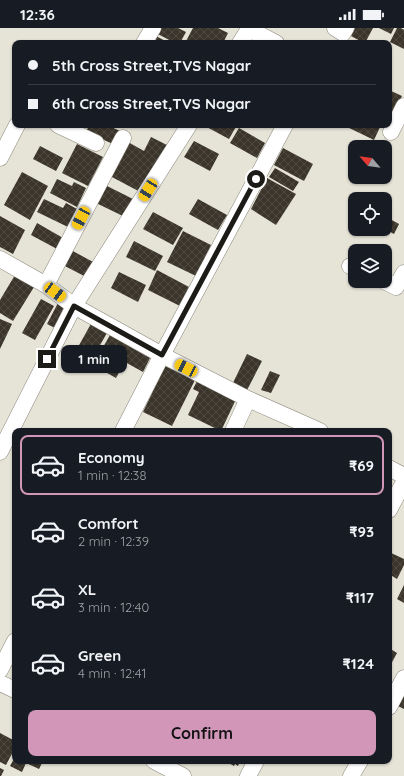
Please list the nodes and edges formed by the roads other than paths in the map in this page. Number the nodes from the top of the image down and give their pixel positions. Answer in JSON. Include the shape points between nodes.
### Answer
{"nodes":[{"id":1,"x":153,"y":28,"type":"edge"},
{"id":2,"x":335,"y":28,"type":"edge"},
{"id":3,"x":346,"y":28,"type":"edge"},
{"id":4,"x":146,"y":40,"type":"edge"},
{"id":5,"x":242,"y":40,"type":"edge"},
{"id":6,"x":270,"y":40,"type":"edge"},
{"id":7,"x":404,"y":106,"type":"edge"},
{"id":8,"x":15,"y":128,"type":"edge"},
{"id":9,"x":64,"y":128,"type":"edge"},
{"id":10,"x":186,"y":128,"type":"edge"},
{"id":11,"x":283,"y":128,"type":"edge"},
{"id":12,"x":391,"y":132,"type":"dead end"},
{"id":13,"x":123,"y":138,"type":"dead end"},
{"id":14,"x":96,"y":143,"type":"dead end"},
{"id":15,"x":0,"y":158,"type":"edge"},
{"id":16,"x":0,"y":259,"type":"edge"},
{"id":17,"x":404,"y":272,"type":"edge"},
{"id":18,"x":46,"y":285,"type":"junction"},
{"id":19,"x":392,"y":285,"type":"edge"},
{"id":20,"x":74,"y":306,"type":"junction"},
{"id":21,"x":162,"y":355,"type":"junction"},
{"id":22,"x":248,"y":399,"type":"junction"},
{"id":23,"x":12,"y":428,"type":"edge"},
{"id":24,"x":12,"y":428,"type":"edge"},
{"id":25,"x":125,"y":428,"type":"edge"},
{"id":26,"x":234,"y":428,"type":"edge"},
{"id":27,"x":313,"y":428,"type":"edge"},
{"id":28,"x":0,"y":452,"type":"edge"},
{"id":29,"x":392,"y":470,"type":"edge"},
{"id":30,"x":404,"y":476,"type":"edge"},
{"id":31,"x":404,"y":482,"type":"edge"},
{"id":32,"x":392,"y":504,"type":"edge"},
{"id":33,"x":12,"y":647,"type":"edge"},
{"id":34,"x":0,"y":670,"type":"edge"},
{"id":35,"x":404,"y":678,"type":"edge"},
{"id":36,"x":0,"y":683,"type":"edge"},
{"id":37,"x":12,"y":689,"type":"edge"},
{"id":38,"x":392,"y":701,"type":"edge"},
{"id":39,"x":161,"y":764,"type":"edge"},
{"id":40,"x":254,"y":764,"type":"edge"},
{"id":41,"x":358,"y":764,"type":"edge"},
{"id":42,"x":183,"y":776,"type":"edge"},
{"id":43,"x":248,"y":776,"type":"edge"},
{"id":44,"x":351,"y":776,"type":"edge"}],
"edges":[{"from":1,"to":4,"type":"street"},
{"from":2,"to":3,"type":"street","via":[[343,33]]},
{"from":5,"to":6,"type":"street","via":[[249,29]]},
{"from":7,"to":12,"type":"street"},
{"from":8,"to":15,"type":"street"},
{"from":9,"to":14,"type":"street"},
{"from":10,"to":20,"type":"street"},
{"from":11,"to":21,"type":"street"},
{"from":13,"to":18,"type":"street"},
{"from":16,"to":18,"type":"street"},
{"from":17,"to":19,"type":"street","via":[[396,287]]},
{"from":18,"to":20,"type":"street"},
{"from":20,"to":21,"type":"street"},
{"from":20,"to":24,"type":"street"},
{"from":21,"to":22,"type":"street"},
{"from":21,"to":25,"type":"street"},
{"from":22,"to":26,"type":"street"},
{"from":22,"to":27,"type":"street"},
{"from":23,"to":28,"type":"street"},
{"from":29,"to":30,"type":"street"},
{"from":31,"to":32,"type":"street"},
{"from":33,"to":34,"type":"street"},
{"from":35,"to":38,"type":"street"},
{"from":36,"to":37,"type":"street"},
{"from":39,"to":42,"type":"street"},
{"from":40,"to":43,"type":"street"},
{"from":41,"to":44,"type":"street"}]}
